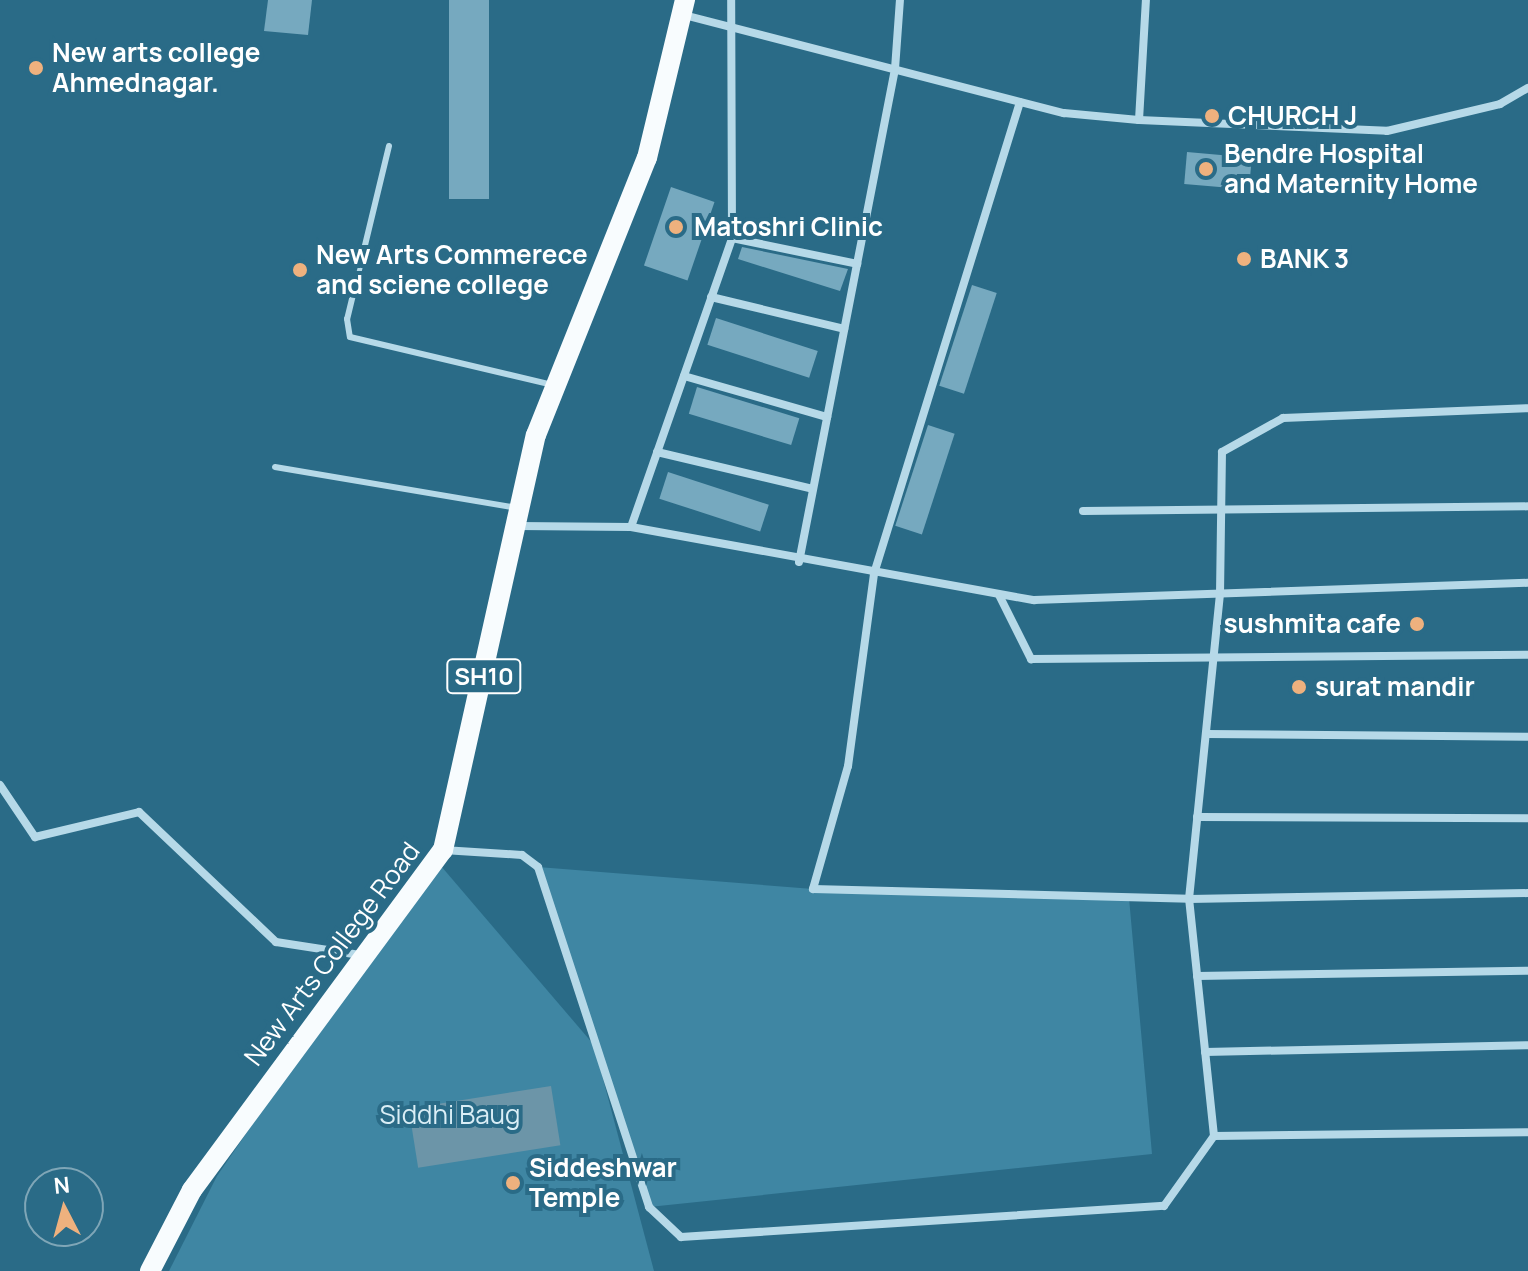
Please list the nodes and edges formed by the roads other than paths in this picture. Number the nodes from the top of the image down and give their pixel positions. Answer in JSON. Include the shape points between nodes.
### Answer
{"nodes":[{"id":1,"x":731,"y":0,"type":"edge"},
{"id":2,"x":900,"y":0,"type":"edge"},
{"id":3,"x":1146,"y":0,"type":"edge"},
{"id":4,"x":684,"y":7,"type":"edge"},
{"id":5,"x":730,"y":27,"type":"junction"},
{"id":6,"x":895,"y":69,"type":"junction"},
{"id":7,"x":1528,"y":88,"type":"edge"},
{"id":8,"x":1020,"y":102,"type":"junction"},
{"id":9,"x":1139,"y":120,"type":"junction"},
{"id":10,"x":389,"y":146,"type":"dead end"},
{"id":11,"x":732,"y":238,"type":"junction"},
{"id":12,"x":857,"y":264,"type":"junction"},
{"id":13,"x":711,"y":297,"type":"junction"},
{"id":14,"x":844,"y":329,"type":"junction"},
{"id":15,"x":684,"y":376,"type":"junction"},
{"id":16,"x":556,"y":386,"type":"junction"},
{"id":17,"x":1528,"y":408,"type":"edge"},
{"id":18,"x":827,"y":417,"type":"junction"},
{"id":19,"x":657,"y":452,"type":"junction"},
{"id":20,"x":275,"y":467,"type":"dead end"},
{"id":21,"x":813,"y":489,"type":"junction"},
{"id":22,"x":1528,"y":506,"type":"edge"},
{"id":23,"x":1083,"y":511,"type":"dead end"},
{"id":24,"x":1221,"y":513,"type":"junction"},
{"id":25,"x":518,"y":517,"type":"junction"},
{"id":26,"x":631,"y":527,"type":"junction"},
{"id":27,"x":799,"y":562,"type":"junction"},
{"id":28,"x":874,"y":574,"type":"junction"},
{"id":29,"x":1528,"y":583,"type":"edge"},
{"id":30,"x":1220,"y":594,"type":"junction"},
{"id":31,"x":999,"y":595,"type":"junction"},
{"id":32,"x":1528,"y":655,"type":"edge"},
{"id":33,"x":1213,"y":660,"type":"junction"},
{"id":34,"x":1206,"y":734,"type":"junction"},
{"id":35,"x":1528,"y":737,"type":"edge"},
{"id":36,"x":0,"y":785,"type":"edge"},
{"id":37,"x":1197,"y":817,"type":"junction"},
{"id":38,"x":1528,"y":818,"type":"edge"},
{"id":39,"x":443,"y":850,"type":"junction"},
{"id":40,"x":1528,"y":893,"type":"edge"},
{"id":41,"x":1189,"y":899,"type":"junction"},
{"id":42,"x":360,"y":955,"type":"junction"},
{"id":43,"x":1528,"y":971,"type":"edge"},
{"id":44,"x":1197,"y":976,"type":"junction"},
{"id":45,"x":1528,"y":1045,"type":"edge"},
{"id":46,"x":1205,"y":1052,"type":"junction"},
{"id":47,"x":1528,"y":1132,"type":"edge"},
{"id":48,"x":1214,"y":1136,"type":"junction"},
{"id":49,"x":150,"y":1271,"type":"edge"}],
"edges":[{"from":1,"to":5,"type":"street"},
{"from":2,"to":6,"type":"street"},
{"from":3,"to":9,"type":"street"},
{"from":4,"to":5,"type":"street"},
{"from":4,"to":16,"type":"main road","name":"New Arts College Road","number":"SH10","via":[[647,158]]},
{"from":5,"to":6,"type":"street"},
{"from":5,"to":11,"type":"street"},
{"from":6,"to":8,"type":"street"},
{"from":6,"to":12,"type":"street"},
{"from":7,"to":9,"type":"street","via":[[1500,104],[1387,131]]},
{"from":8,"to":9,"type":"street"},
{"from":8,"to":28,"type":"street"},
{"from":10,"to":16,"type":"lane","via":[[347,319],[350,337]]},
{"from":11,"to":12,"type":"street"},
{"from":11,"to":13,"type":"street"},
{"from":12,"to":14,"type":"street"},
{"from":13,"to":14,"type":"street"},
{"from":13,"to":15,"type":"street"},
{"from":14,"to":18,"type":"street"},
{"from":15,"to":18,"type":"street"},
{"from":15,"to":19,"type":"street"},
{"from":16,"to":25,"type":"main road","name":"New Arts College Road","number":"SH10"},
{"from":17,"to":24,"type":"street","via":[[1283,418],[1222,452]]},
{"from":18,"to":21,"type":"street"},
{"from":19,"to":21,"type":"street"},
{"from":19,"to":26,"type":"street"},
{"from":20,"to":25,"type":"lane"},
{"from":21,"to":27,"type":"street"},
{"from":22,"to":24,"type":"street"},
{"from":23,"to":24,"type":"street"},
{"from":24,"to":30,"type":"street"},
{"from":25,"to":26,"type":"street"},
{"from":25,"to":39,"type":"main road","name":"New Arts College Road","number":"SH10"},
{"from":26,"to":27,"type":"street"},
{"from":27,"to":28,"type":"street"},
{"from":28,"to":31,"type":"street"},
{"from":28,"to":41,"type":"street","via":[[848,766],[813,889]]},
{"from":29,"to":30,"type":"street"},
{"from":30,"to":31,"type":"street","via":[[1034,600]]},
{"from":30,"to":33,"type":"street"},
{"from":31,"to":33,"type":"street","via":[[1031,659]]},
{"from":32,"to":33,"type":"street"},
{"from":33,"to":34,"type":"street"},
{"from":34,"to":35,"type":"street"},
{"from":34,"to":37,"type":"street"},
{"from":36,"to":42,"type":"street","via":[[35,837],[139,812],[276,942]]},
{"from":37,"to":38,"type":"street"},
{"from":37,"to":41,"type":"street"},
{"from":39,"to":42,"type":"main road","name":"New Arts College Road","number":"SH10"},
{"from":39,"to":48,"type":"street","via":[[522,855],[538,867],[649,1207],[681,1237],[1164,1206]]},
{"from":40,"to":41,"type":"street"},
{"from":41,"to":44,"type":"street"},
{"from":42,"to":49,"type":"main road","name":"New Arts College Road","number":"SH10","via":[[192,1190]]},
{"from":43,"to":44,"type":"street"},
{"from":44,"to":46,"type":"street"},
{"from":45,"to":46,"type":"street"},
{"from":46,"to":48,"type":"street"},
{"from":47,"to":48,"type":"street"}]}
